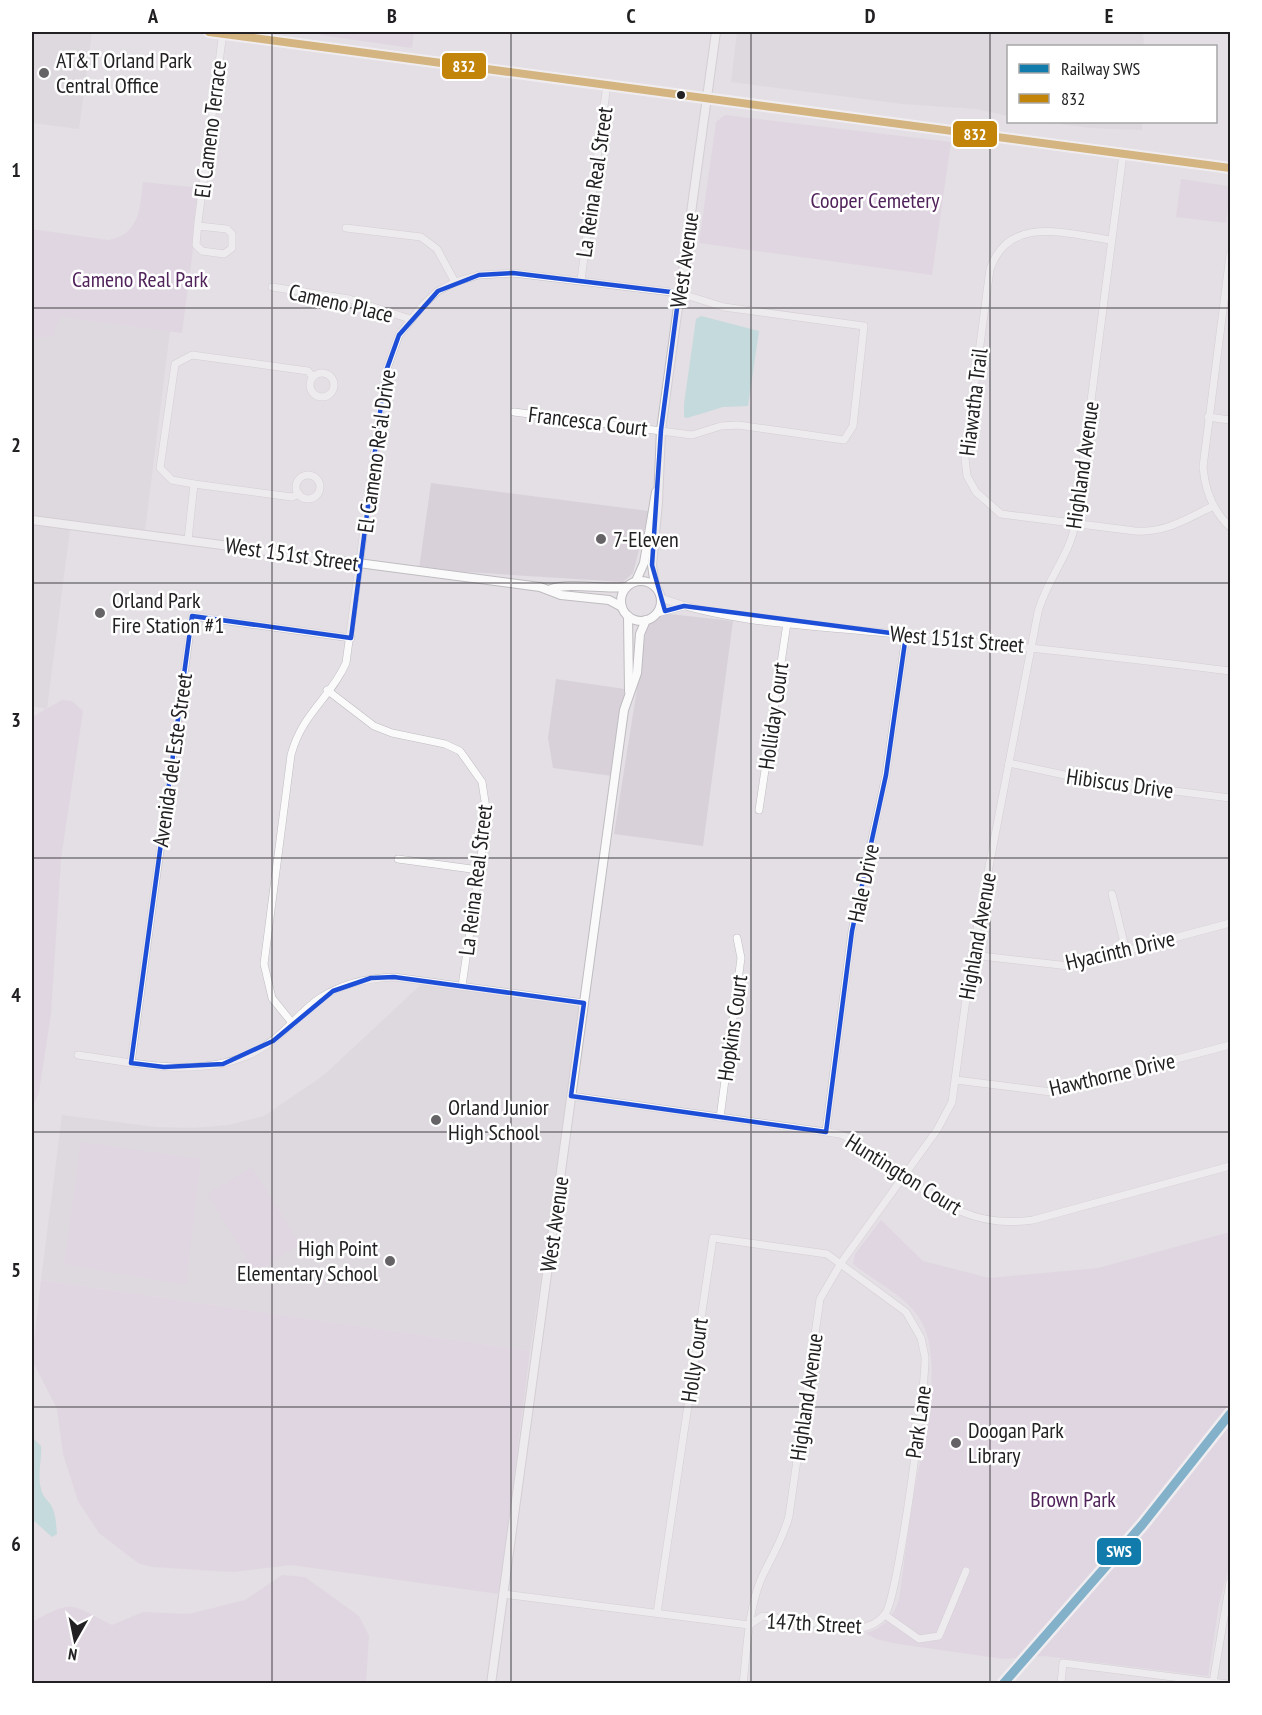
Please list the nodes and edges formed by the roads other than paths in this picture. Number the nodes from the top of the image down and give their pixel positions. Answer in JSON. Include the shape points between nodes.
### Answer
{"nodes":[{"id":1,"x":209,"y":32,"type":"edge"},
{"id":2,"x":223,"y":32,"type":"edge"},
{"id":3,"x":716,"y":32,"type":"edge"},
{"id":4,"x":607,"y":84,"type":"junction"},
{"id":5,"x":706,"y":98,"type":"junction"},
{"id":6,"x":1123,"y":154,"type":"junction"},
{"id":7,"x":1230,"y":168,"type":"edge"},
{"id":8,"x":198,"y":226,"type":"junction"},
{"id":9,"x":346,"y":228,"type":"dead end"},
{"id":10,"x":1111,"y":240,"type":"junction"},
{"id":11,"x":1230,"y":255,"type":"edge"},
{"id":12,"x":581,"y":280,"type":"junction"},
{"id":13,"x":455,"y":282,"type":"junction"},
{"id":14,"x":272,"y":287,"type":"dead end"},
{"id":15,"x":680,"y":293,"type":"junction"},
{"id":16,"x":410,"y":319,"type":"junction"},
{"id":17,"x":864,"y":326,"type":"joint"},
{"id":18,"x":313,"y":377,"type":"dead end"},
{"id":19,"x":514,"y":412,"type":"dead end"},
{"id":20,"x":1208,"y":417,"type":"junction"},
{"id":21,"x":1230,"y":420,"type":"edge"},
{"id":22,"x":662,"y":430,"type":"junction"},
{"id":23,"x":194,"y":484,"type":"junction"},
{"id":24,"x":657,"y":488,"type":"junction"},
{"id":25,"x":299,"y":494,"type":"dead end"},
{"id":26,"x":1213,"y":506,"type":"junction"},
{"id":27,"x":32,"y":520,"type":"edge"},
{"id":28,"x":1076,"y":524,"type":"junction"},
{"id":29,"x":1230,"y":527,"type":"edge"},
{"id":30,"x":188,"y":540,"type":"junction"},
{"id":31,"x":361,"y":564,"type":"junction"},
{"id":32,"x":636,"y":581,"type":"junction"},
{"id":33,"x":656,"y":586,"type":"junction"},
{"id":34,"x":626,"y":587,"type":"junction"},
{"id":35,"x":551,"y":589,"type":"junction"},
{"id":36,"x":661,"y":598,"type":"junction"},
{"id":37,"x":684,"y":606,"type":"junction"},
{"id":38,"x":622,"y":607,"type":"junction"},
{"id":39,"x":657,"y":613,"type":"junction"},
{"id":40,"x":628,"y":616,"type":"junction"},
{"id":41,"x":646,"y":620,"type":"junction"},
{"id":42,"x":787,"y":623,"type":"junction"},
{"id":43,"x":906,"y":635,"type":"junction"},
{"id":44,"x":351,"y":638,"type":"junction"},
{"id":45,"x":1033,"y":646,"type":"junction"},
{"id":46,"x":1230,"y":671,"type":"edge"},
{"id":47,"x":327,"y":690,"type":"junction"},
{"id":48,"x":629,"y":694,"type":"junction"},
{"id":49,"x":1009,"y":763,"type":"junction"},
{"id":50,"x":1230,"y":798,"type":"edge"},
{"id":51,"x":759,"y":810,"type":"dead end"},
{"id":52,"x":398,"y":859,"type":"dead end"},
{"id":53,"x":479,"y":870,"type":"junction"},
{"id":54,"x":1112,"y":894,"type":"dead end"},
{"id":55,"x":1230,"y":923,"type":"edge"},
{"id":56,"x":737,"y":938,"type":"dead end"},
{"id":57,"x":1126,"y":951,"type":"junction"},
{"id":58,"x":972,"y":955,"type":"junction"},
{"id":59,"x":462,"y":986,"type":"junction"},
{"id":60,"x":584,"y":1003,"type":"junction"},
{"id":61,"x":293,"y":1024,"type":"junction"},
{"id":62,"x":1230,"y":1045,"type":"edge"},
{"id":63,"x":78,"y":1055,"type":"dead end"},
{"id":64,"x":131,"y":1063,"type":"junction"},
{"id":65,"x":956,"y":1080,"type":"junction"},
{"id":66,"x":571,"y":1096,"type":"junction"},
{"id":67,"x":720,"y":1118,"type":"junction"},
{"id":68,"x":826,"y":1132,"type":"junction"},
{"id":69,"x":1230,"y":1166,"type":"edge"},
{"id":70,"x":905,"y":1175,"type":"junction"},
{"id":71,"x":841,"y":1263,"type":"junction"},
{"id":72,"x":966,"y":1571,"type":"dead end"},
{"id":73,"x":1230,"y":1582,"type":"edge"},
{"id":74,"x":503,"y":1594,"type":"junction"},
{"id":75,"x":657,"y":1613,"type":"junction"},
{"id":76,"x":885,"y":1615,"type":"junction"},
{"id":77,"x":749,"y":1625,"type":"junction"},
{"id":78,"x":1187,"y":1681,"type":"edge"},
{"id":79,"x":1213,"y":1682,"type":"junction"},
{"id":80,"x":491,"y":1683,"type":"edge"},
{"id":81,"x":743,"y":1683,"type":"edge"},
{"id":82,"x":1060,"y":1683,"type":"edge"},
{"id":83,"x":1228,"y":1683,"type":"edge"}],
"edges":[{"from":1,"to":2,"type":"street"},
{"from":2,"to":4,"type":"street"},
{"from":2,"to":8,"type":"street","name":"El Cameno Terrace"},
{"from":3,"to":5,"type":"street","name":"West Avenue"},
{"from":4,"to":5,"type":"street"},
{"from":4,"to":12,"type":"street","name":"La Reina Real Street"},
{"from":5,"to":6,"type":"street"},
{"from":5,"to":15,"type":"street","name":"West Avenue"},
{"from":6,"to":7,"type":"street"},
{"from":6,"to":10,"type":"street","name":"Highland Avenue"},
{"from":8,"to":8,"type":"street","name":"El Cameno Terrace","via":[[227,230],[232,234],[232,249],[224,254],[202,251],[196,245]]},
{"from":9,"to":13,"type":"street","via":[[421,237],[437,249]]},
{"from":10,"to":28,"type":"street","name":"Highland Avenue"},
{"from":10,"to":28,"type":"street","name":"Hiawatha Trail","via":[[1042,231],[1024,233],[1007,242],[994,257],[965,458],[967,476],[976,492],[1001,514]]},
{"from":11,"to":20,"type":"street"},
{"from":12,"to":13,"type":"street","name":"El Cameno Re'al Drive","via":[[495,273]]},
{"from":12,"to":15,"type":"street","name":"El Cameno Re'al Drive"},
{"from":13,"to":16,"type":"street","name":"El Cameno Re'al Drive","via":[[438,291]]},
{"from":14,"to":16,"type":"street","name":"Cameno Place","via":[[349,299]]},
{"from":15,"to":17,"type":"street","name":"El Cameno Re'al Drive","via":[[724,307]]},
{"from":15,"to":22,"type":"street","name":"West Avenue"},
{"from":16,"to":31,"type":"street","name":"El Cameno Re'al Drive","via":[[399,335],[385,374]]},
{"from":17,"to":22,"type":"street","name":"Francesca Court","via":[[853,426],[844,440],[738,424],[692,435]]},
{"from":18,"to":23,"type":"street","via":[[308,370],[192,355],[181,358],[171,373],[160,468],[172,480]]},
{"from":19,"to":22,"type":"street","name":"Francesca Court"},
{"from":20,"to":21,"type":"street"},
{"from":20,"to":26,"type":"street","via":[[1203,467],[1204,484]]},
{"from":22,"to":24,"type":"street","name":"West Avenue"},
{"from":23,"to":25,"type":"street","via":[[292,497]]},
{"from":23,"to":30,"type":"street"},
{"from":24,"to":32,"type":"street","name":"West Avenue","via":[[644,562]]},
{"from":24,"to":33,"type":"street","name":"West Avenue","via":[[652,565]]},
{"from":26,"to":28,"type":"street","name":"Hiawatha Trail","via":[[1168,528],[1150,532]]},
{"from":26,"to":29,"type":"street"},
{"from":27,"to":30,"type":"street","name":"West 151st Street"},
{"from":28,"to":45,"type":"street","name":"Highland Avenue","via":[[1070,547],[1044,591]]},
{"from":30,"to":31,"type":"street","name":"West 151st Street"},
{"from":31,"to":35,"type":"street","name":"West 151st Street"},
{"from":31,"to":44,"type":"street","name":"El Cameno Re'al Drive"},
{"from":32,"to":33,"type":"street"},
{"from":32,"to":34,"type":"street"},
{"from":33,"to":36,"type":"street"},
{"from":34,"to":35,"type":"street","name":"West 151st Street"},
{"from":34,"to":38,"type":"street"},
{"from":35,"to":38,"type":"street","name":"West 151st Street","via":[[561,595],[609,600]]},
{"from":36,"to":37,"type":"street","name":"West 151st Street"},
{"from":36,"to":39,"type":"street"},
{"from":37,"to":39,"type":"street","name":"West 151st Street"},
{"from":37,"to":42,"type":"street","name":"West 151st Street"},
{"from":38,"to":40,"type":"street"},
{"from":39,"to":41,"type":"street"},
{"from":40,"to":41,"type":"street"},
{"from":40,"to":48,"type":"street","name":"West Avenue"},
{"from":41,"to":48,"type":"street","name":"West Avenue","via":[[640,634],[637,673]]},
{"from":42,"to":43,"type":"street","name":"West 151st Street"},
{"from":42,"to":51,"type":"street","name":"Holliday Court"},
{"from":43,"to":45,"type":"street","name":"West 151st Street"},
{"from":43,"to":68,"type":"street","name":"Hale Drive","via":[[886,775],[852,931]]},
{"from":44,"to":47,"type":"street","name":"El Cameno Re'al Drive","via":[[346,663]]},
{"from":44,"to":64,"type":"street","name":"Avenida del Este Street","via":[[192,616]]},
{"from":45,"to":46,"type":"street","name":"West 151st Street"},
{"from":45,"to":49,"type":"street","name":"Highland Avenue"},
{"from":47,"to":53,"type":"street","name":"La Reina Real Street","via":[[374,726],[445,744],[460,752],[474,767],[486,796],[487,815]]},
{"from":47,"to":61,"type":"street","name":"El Cameno Re'al Drive","via":[[296,734],[291,755],[264,964],[272,998]]},
{"from":48,"to":60,"type":"street","name":"West Avenue"},
{"from":49,"to":50,"type":"street","name":"Hibiscus Drive","via":[[1087,780]]},
{"from":49,"to":58,"type":"street","name":"Highland Avenue"},
{"from":52,"to":53,"type":"street"},
{"from":53,"to":59,"type":"street","name":"La Reina Real Street"},
{"from":54,"to":57,"type":"street"},
{"from":55,"to":57,"type":"street","name":"Hyacinth Drive"},
{"from":56,"to":67,"type":"street","name":"Hopkins Court","via":[[741,958]]},
{"from":57,"to":58,"type":"street","name":"Hyacinth Drive","via":[[1068,966]]},
{"from":58,"to":65,"type":"street","name":"Highland Avenue"},
{"from":59,"to":60,"type":"street"},
{"from":59,"to":61,"type":"street","via":[[394,977],[371,978],[319,999]]},
{"from":60,"to":66,"type":"street","name":"West Avenue"},
{"from":61,"to":64,"type":"street","via":[[265,1046],[223,1064],[164,1067]]},
{"from":62,"to":65,"type":"street","name":"Hawthorne Drive","via":[[1051,1092]]},
{"from":63,"to":64,"type":"street"},
{"from":65,"to":70,"type":"street","name":"Highland Avenue","via":[[946,1116]]},
{"from":66,"to":67,"type":"street","name":"Huntington Court"},
{"from":66,"to":74,"type":"street","name":"West Avenue"},
{"from":67,"to":68,"type":"street","name":"Huntington Court"},
{"from":68,"to":70,"type":"street","name":"Huntington Court","via":[[849,1137]]},
{"from":69,"to":70,"type":"street","name":"Huntington Court","via":[[1014,1223],[954,1211]]},
{"from":70,"to":71,"type":"street","name":"Highland Avenue"},
{"from":71,"to":75,"type":"street","name":"Holly Court","via":[[827,1254],[712,1238]]},
{"from":71,"to":76,"type":"street","name":"Park Lane","via":[[906,1312],[921,1338],[925,1357],[901,1544],[891,1603]]},
{"from":71,"to":77,"type":"street","name":"Highland Avenue","via":[[820,1299],[784,1535],[762,1577]]},
{"from":72,"to":76,"type":"street","name":"147th Street","via":[[939,1636],[919,1639]]},
{"from":73,"to":79,"type":"street"},
{"from":74,"to":75,"type":"street","name":"147th Street"},
{"from":74,"to":80,"type":"street","name":"West Avenue"},
{"from":75,"to":77,"type":"street","name":"147th Street"},
{"from":76,"to":77,"type":"street","name":"147th Street","via":[[872,1626],[858,1629],[763,1616]]},
{"from":77,"to":81,"type":"street","name":"Highland Avenue"},
{"from":78,"to":79,"type":"street"},
{"from":78,"to":82,"type":"street","via":[[1063,1663]]},
{"from":79,"to":83,"type":"street"}]}
